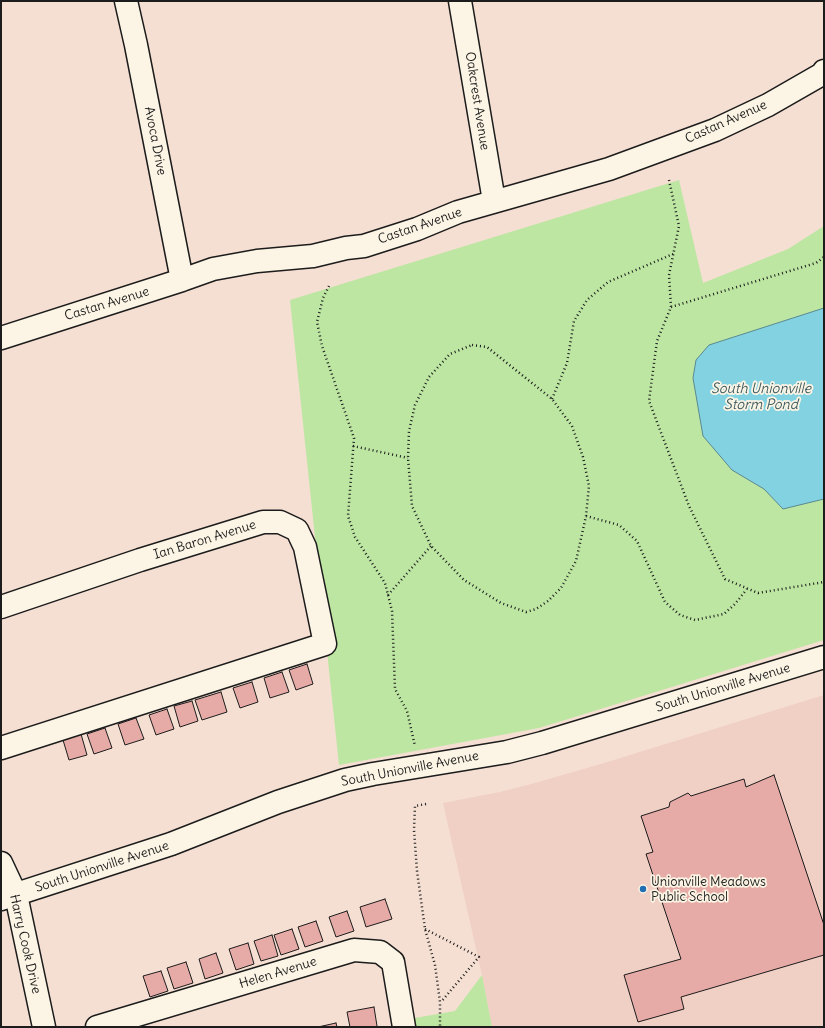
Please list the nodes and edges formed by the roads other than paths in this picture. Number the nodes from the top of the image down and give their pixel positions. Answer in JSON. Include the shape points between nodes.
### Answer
{"nodes":[{"id":1,"x":126,"y":1,"type":"edge"},
{"id":2,"x":460,"y":1,"type":"edge"},
{"id":3,"x":824,"y":71,"type":"edge"},
{"id":4,"x":494,"y":201,"type":"junction"},
{"id":5,"x":182,"y":280,"type":"junction"},
{"id":6,"x":1,"y":338,"type":"edge"},
{"id":7,"x":1,"y":607,"type":"edge"},
{"id":8,"x":824,"y":656,"type":"edge"},
{"id":9,"x":1,"y":748,"type":"edge"},
{"id":10,"x":1,"y":863,"type":"edge"},
{"id":11,"x":8,"y":897,"type":"edge"},
{"id":12,"x":44,"y":1027,"type":"edge"},
{"id":13,"x":97,"y":1027,"type":"edge"},
{"id":14,"x":404,"y":1027,"type":"edge"}],
"edges":[{"from":1,"to":5,"type":"street","name":"Avoca Drive"},
{"from":2,"to":4,"type":"street","name":"Oakcrest Avenue"},
{"from":3,"to":4,"type":"street","name":"Castan Avenue","via":[[768,105],[715,130],[609,169]]},
{"from":4,"to":5,"type":"street","name":"Castan Avenue","via":[[364,246],[314,256],[236,264]]},
{"from":5,"to":6,"type":"street","name":"Castan Avenue"},
{"from":7,"to":9,"type":"street","name":"Ian Baron Avenue","via":[[263,522],[280,522],[297,530],[306,547],[325,644]]},
{"from":8,"to":11,"type":"street","name":"South Unionville Avenue","via":[[542,743],[507,752],[345,780],[278,802],[171,844]]},
{"from":10,"to":11,"type":"street","name":"Harry Cook Drive"},
{"from":11,"to":12,"type":"street","name":"Harry Cook Drive"},
{"from":13,"to":14,"type":"street","name":"Helen Avenue","via":[[354,950],[380,952],[393,962]]}]}
